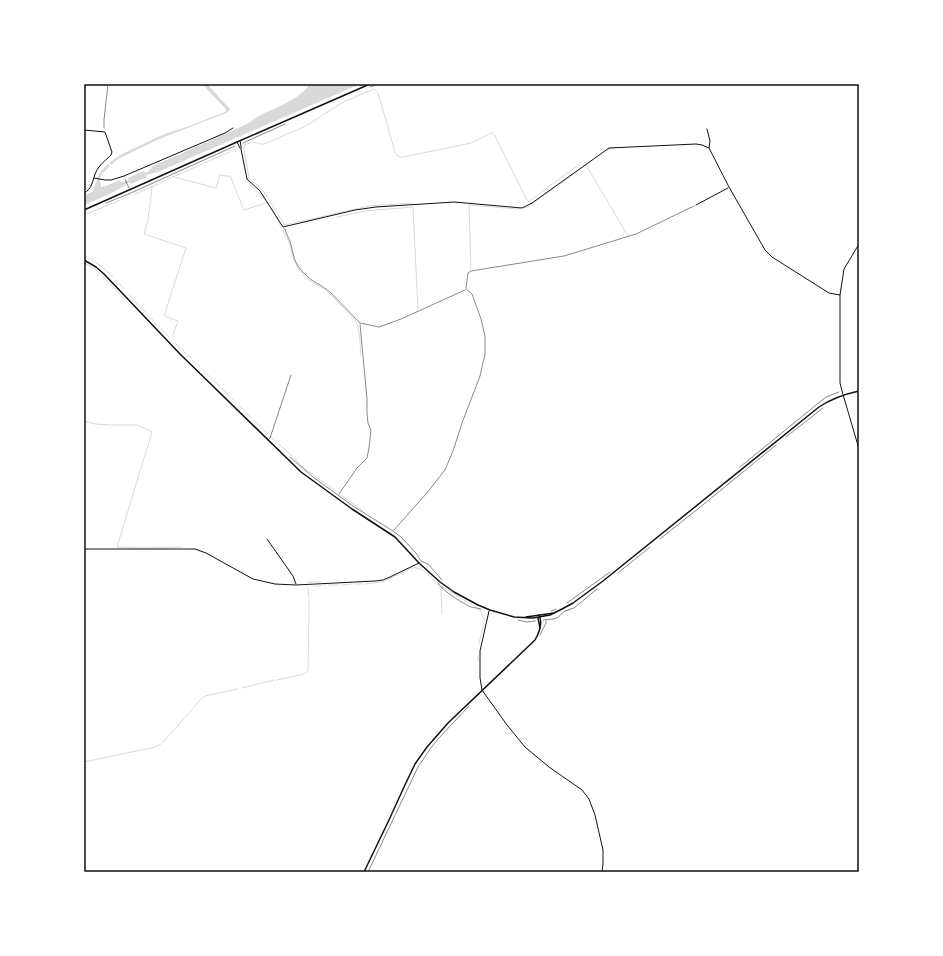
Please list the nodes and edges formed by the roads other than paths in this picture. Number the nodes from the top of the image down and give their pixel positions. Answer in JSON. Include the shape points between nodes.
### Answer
{"nodes":[{"id":1,"x":370,"y":84,"type":"edge"},
{"id":2,"x":233,"y":128,"type":"dead end"},
{"id":3,"x":707,"y":129,"type":"dead end"},
{"id":4,"x":84,"y":130,"type":"edge"},
{"id":5,"x":240,"y":140,"type":"junction"},
{"id":6,"x":237,"y":142,"type":"junction"},
{"id":7,"x":709,"y":148,"type":"junction"},
{"id":8,"x":241,"y":149,"type":"junction"},
{"id":9,"x":94,"y":178,"type":"junction"},
{"id":10,"x":729,"y":187,"type":"junction"},
{"id":11,"x":84,"y":193,"type":"edge"},
{"id":12,"x":696,"y":205,"type":"road end"},
{"id":13,"x":84,"y":210,"type":"edge"},
{"id":14,"x":859,"y":244,"type":"edge"},
{"id":15,"x":84,"y":260,"type":"edge"},
{"id":16,"x":840,"y":295,"type":"junction"},
{"id":17,"x":290,"y":375,"type":"dead end"},
{"id":18,"x":859,"y":391,"type":"edge"},
{"id":19,"x":843,"y":395,"type":"junction"},
{"id":20,"x":268,"y":440,"type":"junction"},
{"id":21,"x":859,"y":449,"type":"edge"},
{"id":22,"x":267,"y":539,"type":"dead end"},
{"id":23,"x":84,"y":549,"type":"edge"},
{"id":24,"x":419,"y":563,"type":"junction"},
{"id":25,"x":296,"y":585,"type":"junction"},
{"id":26,"x":490,"y":610,"type":"junction"},
{"id":27,"x":539,"y":617,"type":"junction"},
{"id":28,"x":482,"y":690,"type":"junction"},
{"id":29,"x":364,"y":872,"type":"edge"},
{"id":30,"x":602,"y":872,"type":"edge"}],
"edges":[{"from":1,"to":5,"type":"street"},
{"from":2,"to":9,"type":"street","via":[[124,176],[111,180]]},
{"from":3,"to":7,"type":"street"},
{"from":4,"to":9,"type":"street","via":[[104,132],[112,152],[97,169]]},
{"from":5,"to":6,"type":"street"},
{"from":5,"to":8,"type":"street"},
{"from":6,"to":8,"type":"street"},
{"from":6,"to":13,"type":"street"},
{"from":7,"to":8,"type":"street","via":[[696,144],[609,148],[522,208],[454,202],[376,207],[284,227],[260,191],[248,179]]},
{"from":7,"to":10,"type":"street"},
{"from":9,"to":11,"type":"street","via":[[90,188]]},
{"from":10,"to":12,"type":"street"},
{"from":10,"to":16,"type":"street","via":[[768,254],[829,292]]},
{"from":14,"to":16,"type":"street","via":[[844,269]]},
{"from":15,"to":20,"type":"street","via":[[104,274],[180,354]]},
{"from":16,"to":19,"type":"street","via":[[840,383]]},
{"from":17,"to":20,"type":"lane"},
{"from":18,"to":19,"type":"street"},
{"from":19,"to":21,"type":"street"},
{"from":19,"to":27,"type":"street","via":[[816,409],[573,603],[550,615]]},
{"from":20,"to":24,"type":"street","via":[[307,476],[395,537]]},
{"from":22,"to":25,"type":"street","via":[[293,576]]},
{"from":23,"to":25,"type":"street","via":[[195,549],[254,579]]},
{"from":24,"to":25,"type":"street","via":[[383,580]]},
{"from":24,"to":26,"type":"street","via":[[454,592]]},
{"from":26,"to":27,"type":"street","via":[[506,615]]},
{"from":26,"to":28,"type":"street","via":[[480,651]]},
{"from":27,"to":28,"type":"street","via":[[541,624],[538,635]]},
{"from":28,"to":29,"type":"street","via":[[436,736],[415,764]]},
{"from":28,"to":30,"type":"street","via":[[526,747],[582,790],[589,799],[603,850]]}]}
